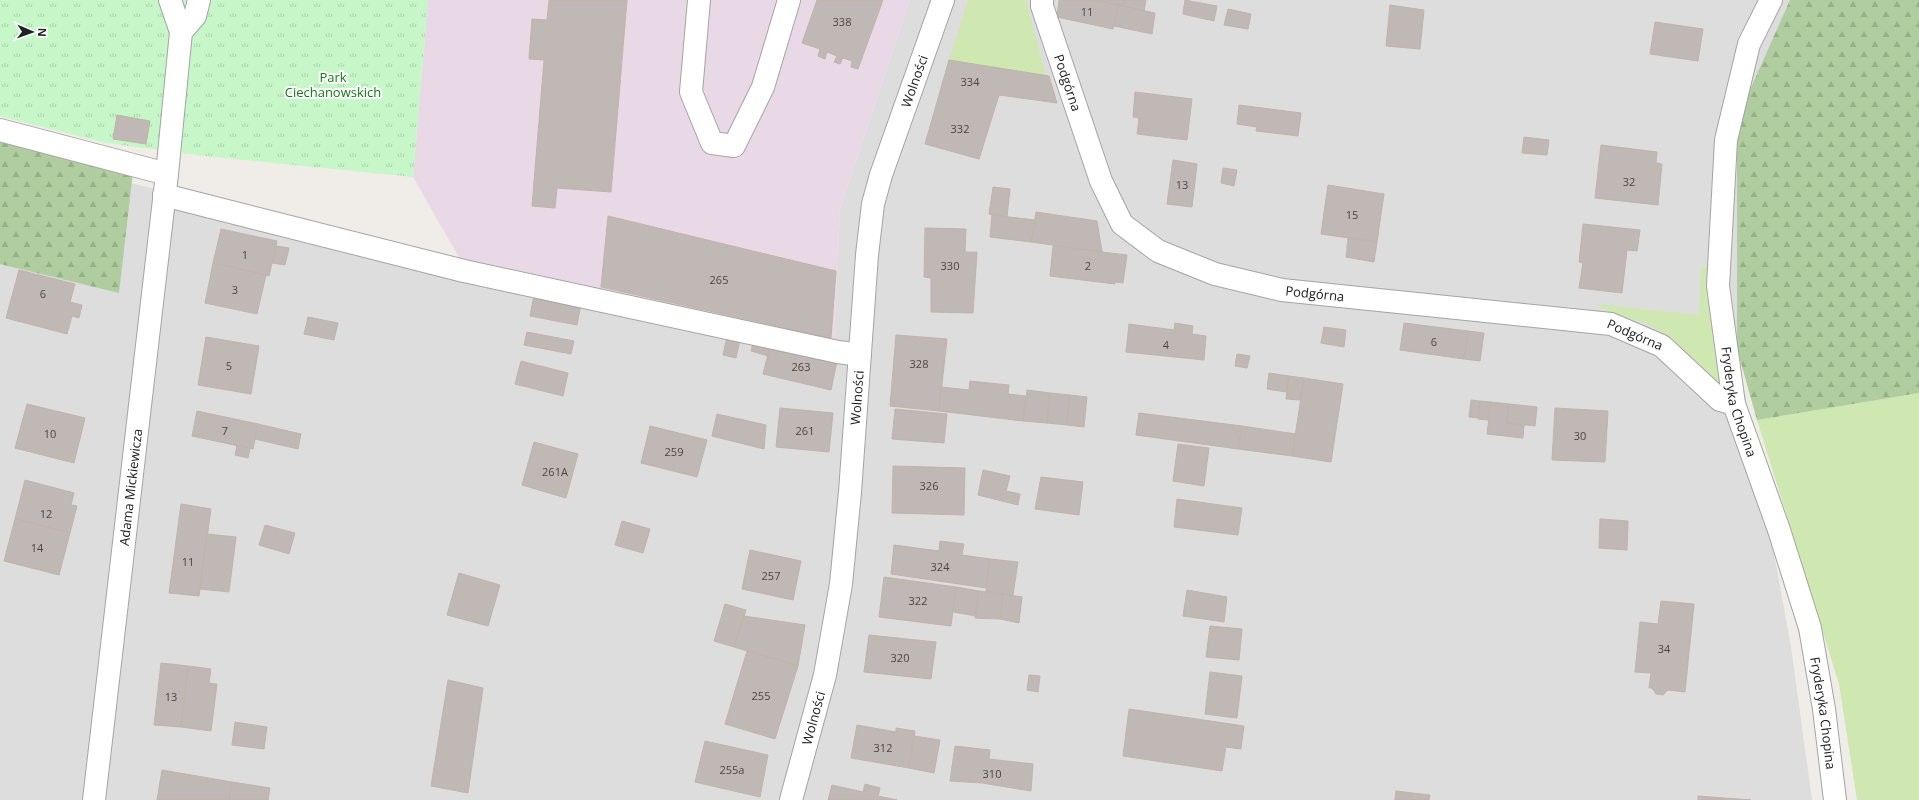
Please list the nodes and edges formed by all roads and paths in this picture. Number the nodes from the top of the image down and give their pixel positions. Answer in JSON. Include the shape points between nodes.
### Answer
{"nodes":[{"id":1,"x":170,"y":0,"type":"edge"},
{"id":2,"x":199,"y":0,"type":"edge"},
{"id":3,"x":699,"y":0,"type":"edge"},
{"id":4,"x":789,"y":0,"type":"edge"},
{"id":5,"x":942,"y":0,"type":"edge"},
{"id":6,"x":1042,"y":0,"type":"edge"},
{"id":7,"x":1771,"y":0,"type":"edge"},
{"id":8,"x":181,"y":32,"type":"junction"},
{"id":9,"x":0,"y":130,"type":"edge"},
{"id":10,"x":166,"y":185,"type":"junction"},
{"id":11,"x":860,"y":355,"type":"junction"},
{"id":12,"x":1734,"y":404,"type":"junction"},
{"id":13,"x":94,"y":800,"type":"edge"},
{"id":14,"x":791,"y":800,"type":"edge"},
{"id":15,"x":1835,"y":800,"type":"edge"}],
"edges":[{"from":1,"to":8,"type":"street"},
{"from":2,"to":8,"type":"street","via":[[195,16]]},
{"from":3,"to":4,"type":"street","via":[[691,92],[712,143],[734,146],[763,87]]},
{"from":5,"to":11,"type":"street","name":"Wolności","via":[[873,204]]},
{"from":6,"to":12,"type":"street","name":"Podgórna","via":[[1101,181],[1122,224],[1158,251],[1215,274],[1282,290],[1611,324],[1662,346],[1720,400]]},
{"from":7,"to":12,"type":"street","name":"Fryderyka Chopina","via":[[1749,44],[1726,140],[1718,286]]},
{"from":8,"to":10,"type":"street","name":"Adama Mickiewicza"},
{"from":9,"to":10,"type":"street"},
{"from":10,"to":11,"type":"street","via":[[464,271]]},
{"from":10,"to":13,"type":"street","name":"Adama Mickiewicza"},
{"from":11,"to":14,"type":"street","name":"Wolności","via":[[841,584],[825,675]]},
{"from":12,"to":15,"type":"street","name":"Fryderyka Chopina","via":[[1779,530],[1810,628],[1824,709]]}]}
